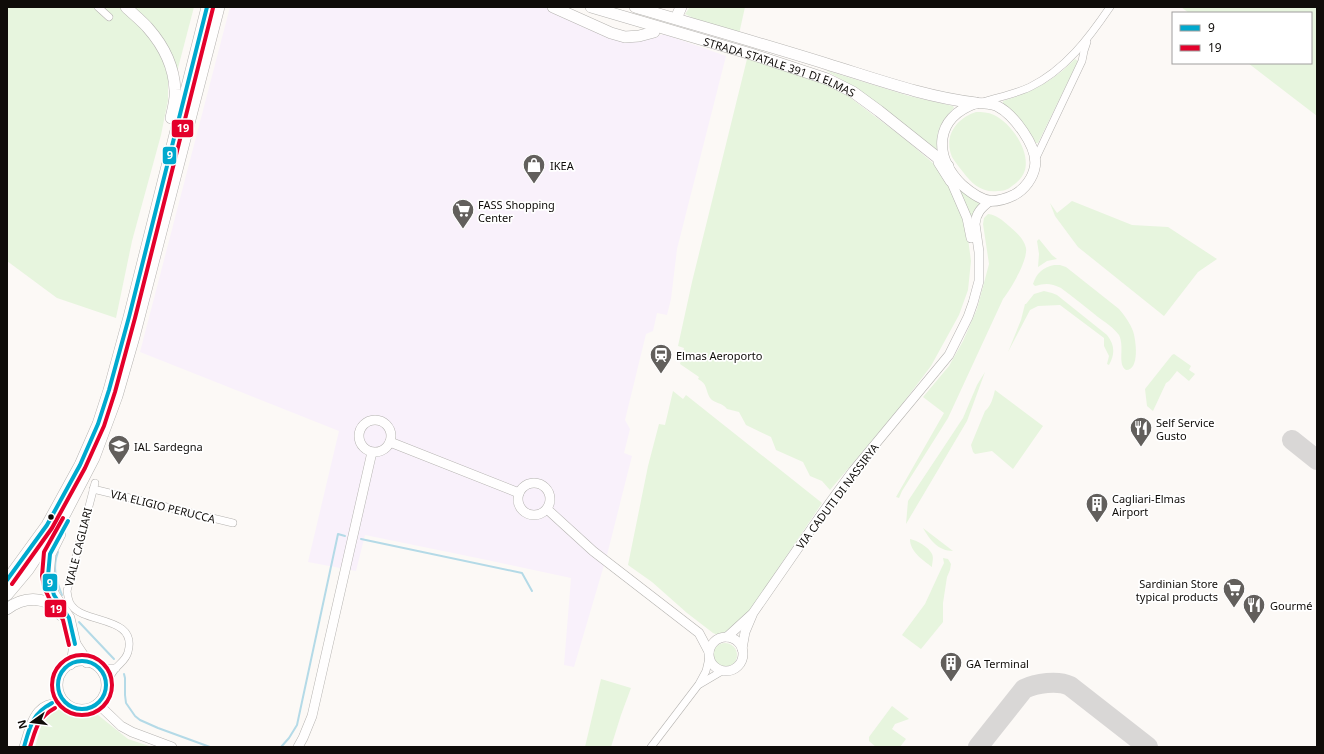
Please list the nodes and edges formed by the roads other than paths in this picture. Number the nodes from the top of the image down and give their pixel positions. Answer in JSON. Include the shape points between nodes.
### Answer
{"nodes":[{"id":1,"x":98,"y":7,"type":"edge"},
{"id":2,"x":126,"y":7,"type":"edge"},
{"id":3,"x":206,"y":7,"type":"edge"},
{"id":4,"x":219,"y":7,"type":"edge"},
{"id":5,"x":553,"y":7,"type":"edge"},
{"id":6,"x":591,"y":7,"type":"edge"},
{"id":7,"x":635,"y":7,"type":"edge"},
{"id":8,"x":1110,"y":7,"type":"edge"},
{"id":9,"x":109,"y":17,"type":"dead end"},
{"id":10,"x":654,"y":32,"type":"dead end"},
{"id":11,"x":1090,"y":37,"type":"junction"},
{"id":12,"x":979,"y":103,"type":"junction"},
{"id":13,"x":936,"y":156,"type":"junction"},
{"id":14,"x":1035,"y":160,"type":"junction"},
{"id":15,"x":165,"y":170,"type":"junction"},
{"id":16,"x":949,"y":173,"type":"junction"},
{"id":17,"x":990,"y":201,"type":"junction"},
{"id":18,"x":926,"y":384,"type":"junction"},
{"id":19,"x":390,"y":442,"type":"junction"},
{"id":20,"x":372,"y":452,"type":"junction"},
{"id":21,"x":94,"y":486,"type":"joint"},
{"id":22,"x":519,"y":493,"type":"junction"},
{"id":23,"x":74,"y":497,"type":"junction"},
{"id":24,"x":546,"y":509,"type":"junction"},
{"id":25,"x":233,"y":523,"type":"dead end"},
{"id":26,"x":7,"y":580,"type":"edge"},
{"id":27,"x":7,"y":595,"type":"edge"},
{"id":28,"x":7,"y":609,"type":"edge"},
{"id":29,"x":753,"y":613,"type":"junction"},
{"id":30,"x":70,"y":627,"type":"junction"},
{"id":31,"x":699,"y":633,"type":"junction"},
{"id":32,"x":723,"y":638,"type":"junction"},
{"id":33,"x":75,"y":644,"type":"junction"},
{"id":34,"x":742,"y":649,"type":"junction"},
{"id":35,"x":709,"y":655,"type":"junction"},
{"id":36,"x":87,"y":662,"type":"junction"},
{"id":37,"x":70,"y":664,"type":"junction"},
{"id":38,"x":99,"y":668,"type":"junction"},
{"id":39,"x":116,"y":668,"type":"junction"},
{"id":40,"x":722,"y":671,"type":"junction"},
{"id":41,"x":106,"y":682,"type":"junction"},
{"id":42,"x":700,"y":684,"type":"junction"},
{"id":43,"x":59,"y":691,"type":"junction"},
{"id":44,"x":52,"y":704,"type":"junction"},
{"id":45,"x":67,"y":704,"type":"junction"},
{"id":46,"x":98,"y":704,"type":"junction"},
{"id":47,"x":658,"y":739,"type":"junction"},
{"id":48,"x":24,"y":747,"type":"edge"},
{"id":49,"x":172,"y":747,"type":"edge"},
{"id":50,"x":298,"y":747,"type":"edge"},
{"id":51,"x":651,"y":747,"type":"edge"},
{"id":52,"x":657,"y":747,"type":"edge"}],
"edges":[{"from":1,"to":9,"type":"street"},
{"from":2,"to":15,"type":"highway","via":[[161,45],[173,74],[174,106],[163,156]]},
{"from":3,"to":15,"type":"highway"},
{"from":4,"to":23,"type":"highway","via":[[119,389],[94,458]]},
{"from":5,"to":10,"type":"highway","via":[[624,37]]},
{"from":6,"to":13,"type":"highway","name":"STRADA STATALE 391 DI ELMAS","via":[[827,79],[853,92]]},
{"from":7,"to":12,"type":"highway","name":"STRADA STATALE 391 DI ELMAS","via":[[908,89]]},
{"from":8,"to":11,"type":"street"},
{"from":11,"to":12,"type":"street","via":[[1072,57],[1040,82]]},
{"from":11,"to":14,"type":"street","via":[[1082,62]]},
{"from":12,"to":14,"type":"main road","via":[[997,106],[1014,120],[1025,135]]},
{"from":12,"to":16,"type":"main road","via":[[961,110],[948,122],[944,132],[943,151]]},
{"from":13,"to":16,"type":"highway","name":"STRADA STATALE 391 DI ELMAS"},
{"from":13,"to":16,"type":"highway"},
{"from":14,"to":17,"type":"main road","via":[[1029,182],[1023,188],[1011,196]]},
{"from":15,"to":26,"type":"highway","via":[[123,339],[98,424],[80,465],[47,525]]},
{"from":16,"to":17,"type":"main road","via":[[982,199]]},
{"from":16,"to":18,"type":"main road","name":"VIA CADUTI DI NASSIRYA","via":[[969,228],[974,256],[974,278],[964,313]]},
{"from":17,"to":18,"type":"main road","name":"VIA CADUTI DI NASSIRYA","via":[[979,210],[975,219],[980,264],[979,281],[973,303],[949,355]]},
{"from":18,"to":29,"type":"main road","name":"VIA CADUTI DI NASSIRYA","via":[[820,515]]},
{"from":19,"to":20,"type":"main road","via":[[385,449]]},
{"from":19,"to":20,"type":"main road","via":[[392,436],[388,425],[378,420],[367,422],[359,436],[362,446]]},
{"from":19,"to":22,"type":"main road"},
{"from":20,"to":50,"type":"main road","via":[[312,716]]},
{"from":21,"to":25,"type":"street","name":"VIA ELIGIO PERUCCA"},
{"from":21,"to":39,"type":"street","name":"VIALE CAGLIARI","via":[[68,584],[68,598],[71,606],[77,611],[115,624],[126,633],[128,653]]},
{"from":22,"to":24,"type":"main road","via":[[518,504],[525,513],[535,516]]},
{"from":22,"to":24,"type":"main road","via":[[531,483],[541,485],[549,494]]},
{"from":23,"to":27,"type":"highway","via":[[51,537]]},
{"from":23,"to":30,"type":"highway","via":[[77,505],[50,554],[48,576],[54,595],[69,618]]},
{"from":24,"to":31,"type":"main road","via":[[593,551]]},
{"from":28,"to":30,"type":"highway","via":[[17,602],[37,599],[55,608]]},
{"from":29,"to":32,"type":"main road"},
{"from":29,"to":34,"type":"main road","via":[[745,632]]},
{"from":30,"to":33,"type":"highway"},
{"from":31,"to":32,"type":"main road"},
{"from":31,"to":35,"type":"main road"},
{"from":32,"to":34,"type":"main road","via":[[737,641]]},
{"from":32,"to":35,"type":"main road","via":[[714,641]]},
{"from":33,"to":36,"type":"highway"},
{"from":33,"to":37,"type":"highway"},
{"from":34,"to":40,"type":"main road","via":[[743,658],[738,667]]},
{"from":35,"to":40,"type":"main road","via":[[714,666]]},
{"from":35,"to":42,"type":"street"},
{"from":36,"to":37,"type":"main road","via":[[77,661]]},
{"from":36,"to":38,"type":"main road"},
{"from":37,"to":43,"type":"main road","via":[[60,676]]},
{"from":38,"to":39,"type":"street"},
{"from":38,"to":41,"type":"main road"},
{"from":39,"to":41,"type":"street","name":"VIALE CAGLIARI"},
{"from":40,"to":42,"type":"street"},
{"from":41,"to":46,"type":"main road","via":[[106,692]]},
{"from":42,"to":47,"type":"street"},
{"from":43,"to":44,"type":"main road"},
{"from":43,"to":45,"type":"main road"},
{"from":44,"to":45,"type":"main road"},
{"from":44,"to":48,"type":"main road","via":[[40,710],[32,720]]},
{"from":45,"to":46,"type":"main road","via":[[83,710]]},
{"from":46,"to":49,"type":"main road","via":[[121,726]]},
{"from":47,"to":51,"type":"street"},
{"from":47,"to":52,"type":"street"}]}
